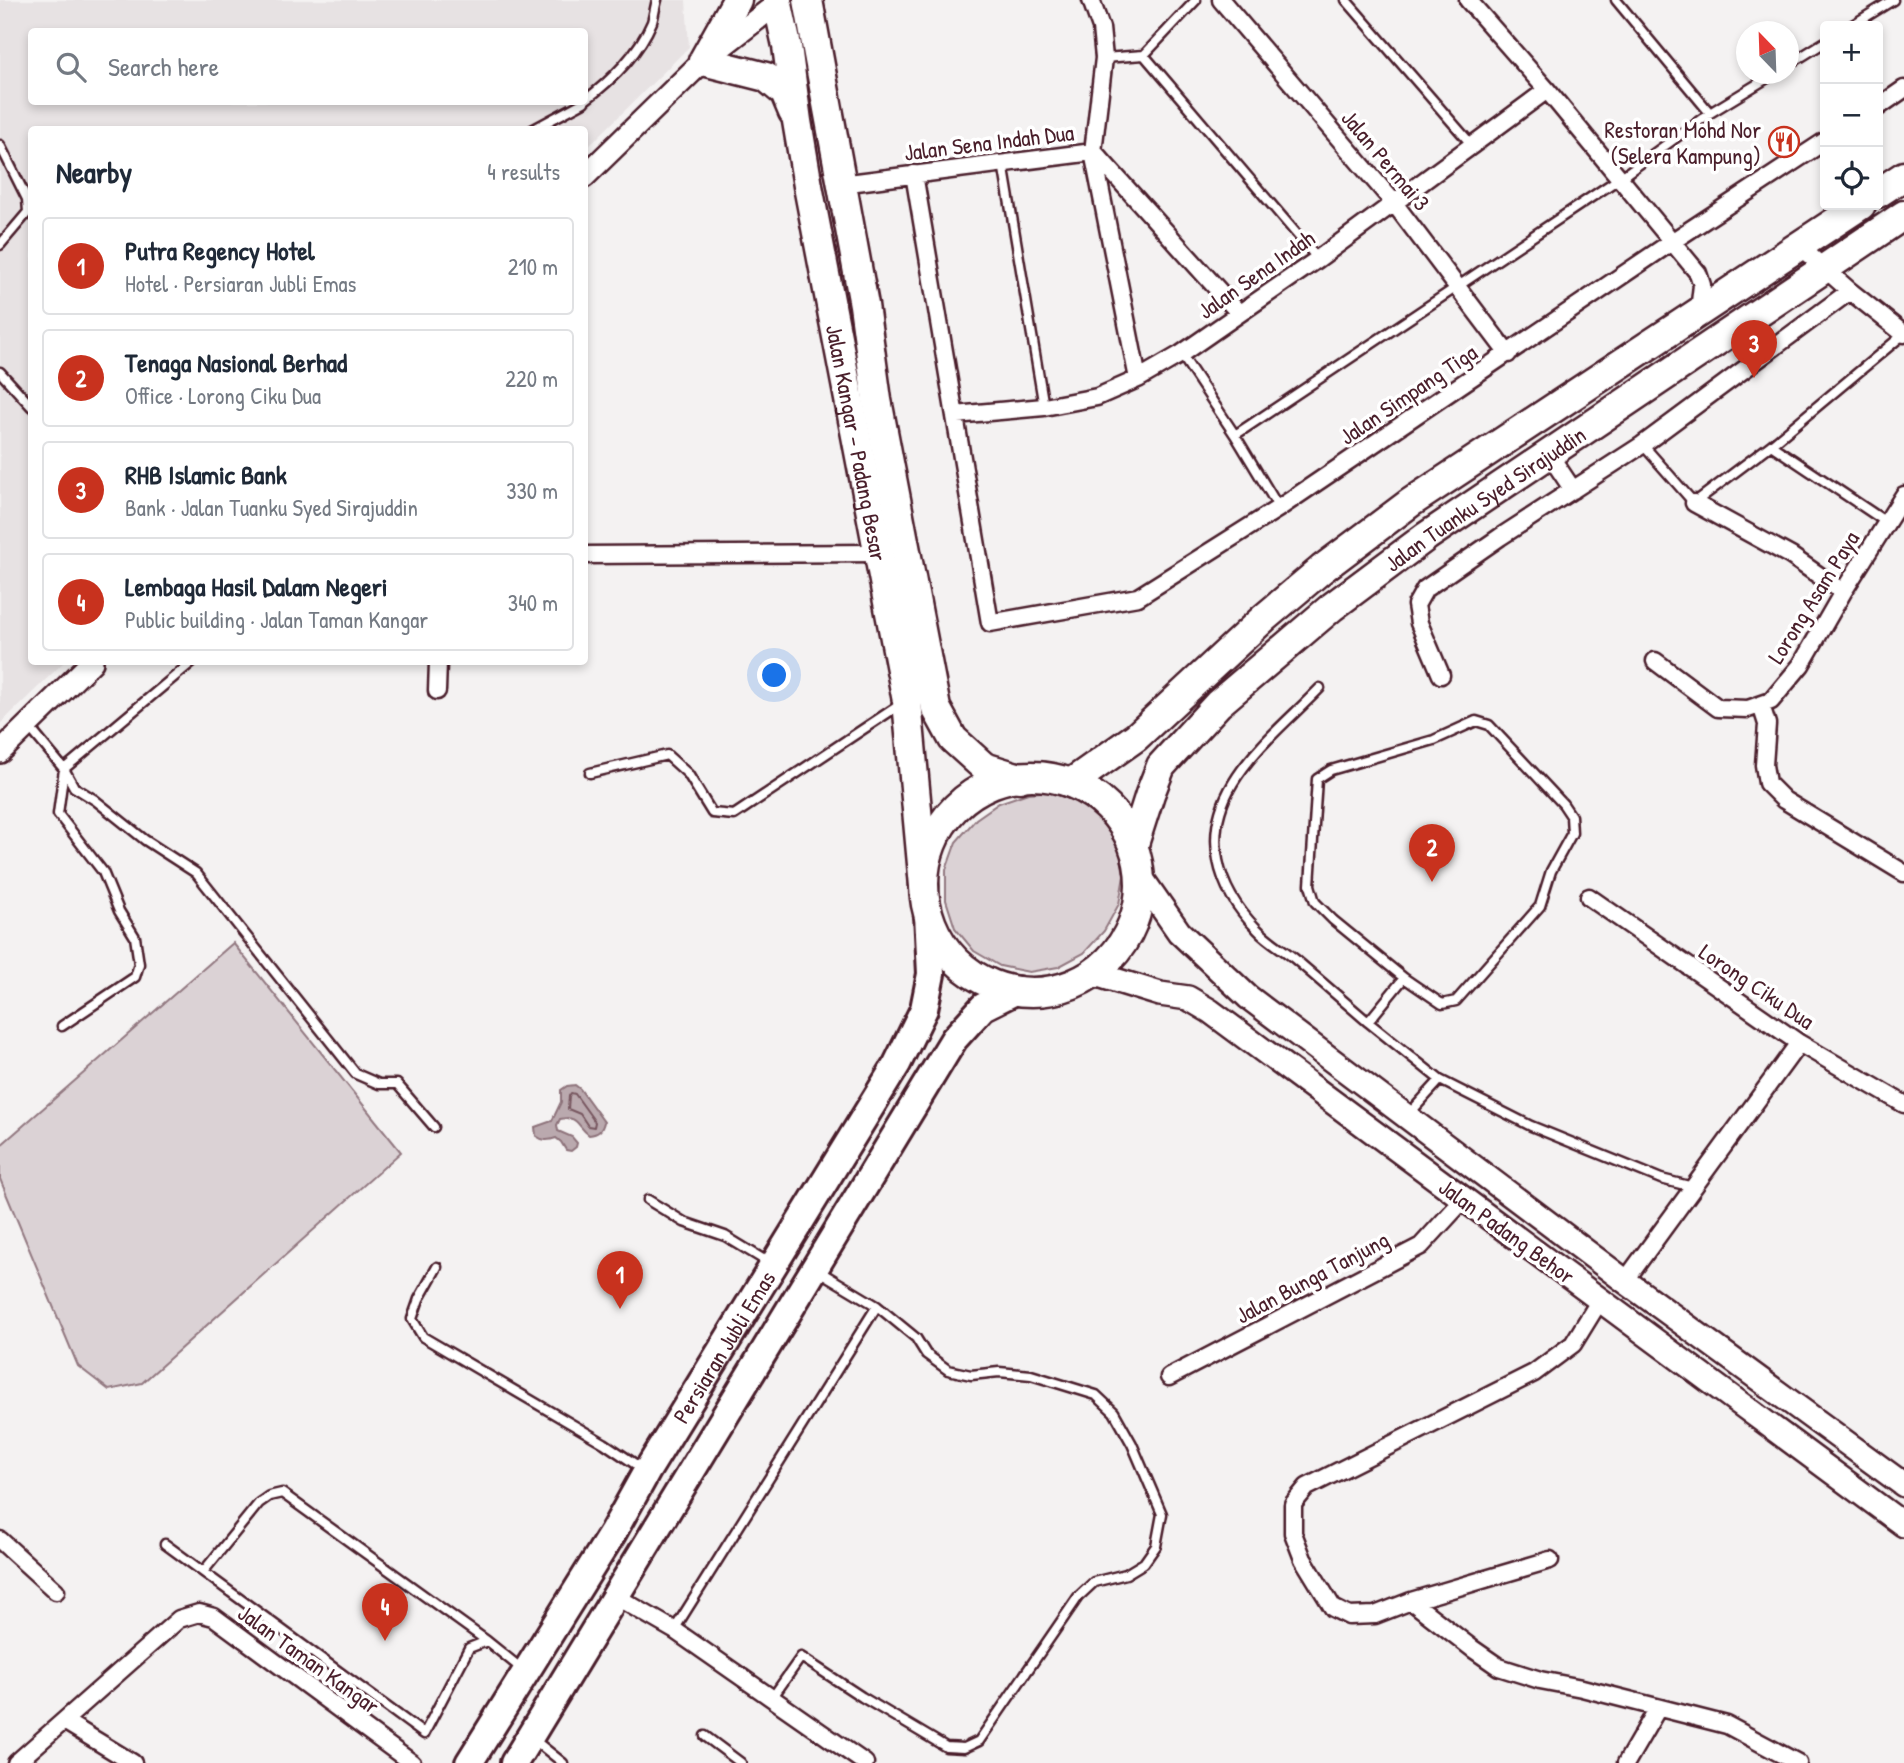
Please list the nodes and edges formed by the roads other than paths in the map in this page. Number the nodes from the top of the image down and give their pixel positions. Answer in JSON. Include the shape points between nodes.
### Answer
{"nodes":[{"id":1,"x":657,"y":0,"type":"edge"},
{"id":2,"x":737,"y":0,"type":"edge"},
{"id":3,"x":808,"y":0,"type":"edge"},
{"id":4,"x":1091,"y":0,"type":"edge"},
{"id":5,"x":1196,"y":0,"type":"edge"},
{"id":6,"x":1221,"y":0,"type":"edge"},
{"id":7,"x":1346,"y":0,"type":"edge"},
{"id":8,"x":1468,"y":0,"type":"edge"},
{"id":9,"x":1616,"y":0,"type":"edge"},
{"id":10,"x":1894,"y":0,"type":"edge"},
{"id":11,"x":778,"y":1,"type":"edge"},
{"id":12,"x":1859,"y":21,"type":"edge"},
{"id":13,"x":1820,"y":45,"type":"edge"},
{"id":14,"x":817,"y":48,"type":"junction"},
{"id":15,"x":1144,"y":55,"type":"junction"},
{"id":16,"x":1104,"y":58,"type":"junction"},
{"id":17,"x":1799,"y":58,"type":"edge"},
{"id":18,"x":703,"y":61,"type":"junction"},
{"id":19,"x":1758,"y":84,"type":"edge"},
{"id":20,"x":1904,"y":89,"type":"edge"},
{"id":21,"x":1547,"y":90,"type":"junction"},
{"id":22,"x":588,"y":98,"type":"edge"},
{"id":23,"x":1883,"y":104,"type":"edge"},
{"id":24,"x":577,"y":105,"type":"edge"},
{"id":25,"x":1710,"y":113,"type":"junction"},
{"id":26,"x":797,"y":121,"type":"junction"},
{"id":27,"x":539,"y":126,"type":"edge"},
{"id":28,"x":1471,"y":144,"type":"junction"},
{"id":29,"x":1820,"y":144,"type":"edge"},
{"id":30,"x":0,"y":145,"type":"edge"},
{"id":31,"x":1093,"y":152,"type":"junction"},
{"id":32,"x":1003,"y":163,"type":"junction"},
{"id":33,"x":588,"y":173,"type":"edge"},
{"id":34,"x":914,"y":174,"type":"junction"},
{"id":35,"x":1904,"y":176,"type":"edge"},
{"id":36,"x":1620,"y":178,"type":"junction"},
{"id":37,"x":841,"y":184,"type":"junction"},
{"id":38,"x":1883,"y":190,"type":"edge"},
{"id":39,"x":1394,"y":203,"type":"junction"},
{"id":40,"x":1853,"y":210,"type":"edge"},
{"id":41,"x":1904,"y":215,"type":"edge"},
{"id":42,"x":1672,"y":241,"type":"junction"},
{"id":43,"x":0,"y":245,"type":"edge"},
{"id":44,"x":1799,"y":246,"type":"junction"},
{"id":45,"x":1318,"y":259,"type":"junction"},
{"id":46,"x":1824,"y":268,"type":"junction"},
{"id":47,"x":1457,"y":286,"type":"junction"},
{"id":48,"x":1850,"y":291,"type":"junction"},
{"id":49,"x":1699,"y":311,"type":"junction"},
{"id":50,"x":1240,"y":313,"type":"junction"},
{"id":51,"x":1904,"y":334,"type":"edge"},
{"id":52,"x":1181,"y":354,"type":"junction"},
{"id":53,"x":1508,"y":354,"type":"junction"},
{"id":54,"x":0,"y":372,"type":"edge"},
{"id":55,"x":1138,"y":379,"type":"junction"},
{"id":56,"x":28,"y":403,"type":"edge"},
{"id":57,"x":1044,"y":407,"type":"junction"},
{"id":58,"x":955,"y":415,"type":"junction"},
{"id":59,"x":1235,"y":435,"type":"junction"},
{"id":60,"x":1642,"y":444,"type":"junction"},
{"id":61,"x":1771,"y":445,"type":"junction"},
{"id":62,"x":1549,"y":454,"type":"junction"},
{"id":63,"x":1573,"y":490,"type":"junction"},
{"id":64,"x":1904,"y":495,"type":"edge"},
{"id":65,"x":1694,"y":503,"type":"junction"},
{"id":66,"x":1279,"y":508,"type":"junction"},
{"id":67,"x":1886,"y":522,"type":"junction"},
{"id":68,"x":879,"y":553,"type":"junction"},
{"id":69,"x":588,"y":555,"type":"edge"},
{"id":70,"x":1843,"y":592,"type":"junction"},
{"id":71,"x":1656,"y":661,"type":"dead end"},
{"id":72,"x":89,"y":665,"type":"edge"},
{"id":73,"x":188,"y":665,"type":"edge"},
{"id":74,"x":438,"y":665,"type":"edge"},
{"id":75,"x":1441,"y":675,"type":"dead end"},
{"id":76,"x":1320,"y":688,"type":"dead end"},
{"id":77,"x":437,"y":691,"type":"dead end"},
{"id":78,"x":907,"y":701,"type":"junction"},
{"id":79,"x":1754,"y":707,"type":"junction"},
{"id":80,"x":28,"y":725,"type":"junction"},
{"id":81,"x":0,"y":752,"type":"edge"},
{"id":82,"x":64,"y":769,"type":"junction"},
{"id":83,"x":590,"y":774,"type":"dead end"},
{"id":84,"x":1020,"y":778,"type":"junction"},
{"id":85,"x":1071,"y":783,"type":"junction"},
{"id":86,"x":1134,"y":845,"type":"junction"},
{"id":87,"x":1904,"y":873,"type":"edge"},
{"id":88,"x":1140,"y":876,"type":"junction"},
{"id":89,"x":924,"y":886,"type":"junction"},
{"id":90,"x":1589,"y":897,"type":"dead end"},
{"id":91,"x":928,"y":914,"type":"junction"},
{"id":92,"x":1092,"y":973,"type":"junction"},
{"id":93,"x":1404,"y":978,"type":"junction"},
{"id":94,"x":1017,"y":990,"type":"junction"},
{"id":95,"x":1368,"y":1022,"type":"junction"},
{"id":96,"x":62,"y":1026,"type":"dead end"},
{"id":97,"x":1799,"y":1043,"type":"junction"},
{"id":98,"x":1440,"y":1080,"type":"junction"},
{"id":99,"x":1904,"y":1104,"type":"edge"},
{"id":100,"x":1406,"y":1118,"type":"junction"},
{"id":101,"x":434,"y":1127,"type":"dead end"},
{"id":102,"x":1693,"y":1187,"type":"junction"},
{"id":103,"x":1464,"y":1199,"type":"junction"},
{"id":104,"x":648,"y":1200,"type":"dead end"},
{"id":105,"x":774,"y":1266,"type":"junction"},
{"id":106,"x":437,"y":1267,"type":"dead end"},
{"id":107,"x":814,"y":1268,"type":"junction"},
{"id":108,"x":1625,"y":1280,"type":"junction"},
{"id":109,"x":1600,"y":1300,"type":"junction"},
{"id":110,"x":877,"y":1306,"type":"junction"},
{"id":111,"x":1169,"y":1377,"type":"dead end"},
{"id":112,"x":647,"y":1471,"type":"junction"},
{"id":113,"x":1904,"y":1485,"type":"edge"},
{"id":114,"x":680,"y":1490,"type":"junction"},
{"id":115,"x":1904,"y":1525,"type":"edge"},
{"id":116,"x":0,"y":1540,"type":"edge"},
{"id":117,"x":164,"y":1544,"type":"dead end"},
{"id":118,"x":1550,"y":1560,"type":"dead end"},
{"id":119,"x":203,"y":1572,"type":"junction"},
{"id":120,"x":56,"y":1591,"type":"dead end"},
{"id":121,"x":615,"y":1596,"type":"junction"},
{"id":122,"x":1411,"y":1601,"type":"junction"},
{"id":123,"x":674,"y":1630,"type":"junction"},
{"id":124,"x":487,"y":1641,"type":"junction"},
{"id":125,"x":525,"y":1672,"type":"junction"},
{"id":126,"x":772,"y":1698,"type":"junction"},
{"id":127,"x":1658,"y":1708,"type":"junction"},
{"id":128,"x":64,"y":1721,"type":"junction"},
{"id":129,"x":705,"y":1736,"type":"dead end"},
{"id":130,"x":531,"y":1737,"type":"junction"},
{"id":131,"x":16,"y":1763,"type":"edge"},
{"id":132,"x":133,"y":1763,"type":"edge"},
{"id":133,"x":412,"y":1763,"type":"edge"},
{"id":134,"x":469,"y":1763,"type":"edge"},
{"id":135,"x":514,"y":1763,"type":"edge"},
{"id":136,"x":563,"y":1763,"type":"edge"},
{"id":137,"x":741,"y":1763,"type":"edge"},
{"id":138,"x":865,"y":1763,"type":"edge"},
{"id":139,"x":1626,"y":1763,"type":"edge"},
{"id":140,"x":1798,"y":1763,"type":"edge"}],
"edges":[{"from":1,"to":22,"type":"lane","via":[[637,48]]},
{"from":2,"to":18,"type":"highway"},
{"from":3,"to":14,"type":"highway","name":"Jalan Kangar – Padang Besar"},
{"from":4,"to":16,"type":"street","via":[[1101,28]]},
{"from":5,"to":15,"type":"lane"},
{"from":6,"to":39,"type":"street","name":"Jalan Permai 3"},
{"from":7,"to":28,"type":"lane"},
{"from":8,"to":21,"type":"street"},
{"from":9,"to":25,"type":"lane"},
{"from":10,"to":12,"type":"lane"},
{"from":11,"to":14,"type":"highway","via":[[790,8]]},
{"from":11,"to":18,"type":"street"},
{"from":11,"to":26,"type":"highway","name":"Jalan Kangar – Padang Besar"},
{"from":13,"to":17,"type":"lane"},
{"from":14,"to":37,"type":"highway","name":"Jalan Kangar – Padang Besar"},
{"from":15,"to":16,"type":"lane"},
{"from":15,"to":45,"type":"lane"},
{"from":16,"to":31,"type":"street"},
{"from":18,"to":26,"type":"highway","via":[[766,77],[785,93]]},
{"from":18,"to":33,"type":"street"},
{"from":19,"to":25,"type":"lane"},
{"from":20,"to":23,"type":"street"},
{"from":21,"to":28,"type":"street","name":"Jalan Sena Indah"},
{"from":21,"to":36,"type":"street"},
{"from":24,"to":27,"type":"lane"},
{"from":25,"to":36,"type":"lane"},
{"from":26,"to":68,"type":"highway","name":"Jalan Kangar – Padang Besar"},
{"from":28,"to":39,"type":"street","name":"Jalan Sena Indah"},
{"from":29,"to":42,"type":"street","name":"Jalan Simpang Tiga"},
{"from":30,"to":43,"type":"lane","via":[[27,199],[28,212]]},
{"from":31,"to":32,"type":"street","name":"Jalan Sena Indah Dua"},
{"from":31,"to":50,"type":"street","name":"Jalan Sena Indah Dua"},
{"from":31,"to":55,"type":"street"},
{"from":32,"to":34,"type":"street","name":"Jalan Sena Indah Dua"},
{"from":32,"to":57,"type":"lane"},
{"from":34,"to":37,"type":"street","name":"Jalan Sena Indah Dua"},
{"from":34,"to":58,"type":"street"},
{"from":35,"to":38,"type":"highway"},
{"from":36,"to":42,"type":"street"},
{"from":36,"to":47,"type":"lane"},
{"from":37,"to":84,"type":"highway","name":"Jalan Kangar – Padang Besar","via":[[936,708],[953,739],[984,767]]},
{"from":39,"to":45,"type":"street","name":"Jalan Sena Indah"},
{"from":39,"to":47,"type":"street","name":"Jalan Permai 3"},
{"from":40,"to":44,"type":"highway","name":"Jalan Tuanku Syed Sirajuddin"},
{"from":41,"to":46,"type":"highway","name":"Jalan Tuanku Syed Sirajuddin"},
{"from":42,"to":49,"type":"street","via":[[1698,273],[1702,285]]},
{"from":42,"to":53,"type":"street","name":"Jalan Simpang Tiga"},
{"from":44,"to":46,"type":"street"},
{"from":44,"to":49,"type":"highway","name":"Jalan Tuanku Syed Sirajuddin"},
{"from":45,"to":50,"type":"street","name":"Jalan Sena Indah"},
{"from":46,"to":48,"type":"street"},
{"from":46,"to":62,"type":"highway","name":"Jalan Tuanku Syed Sirajuddin"},
{"from":47,"to":53,"type":"street","name":"Jalan Permai 3"},
{"from":47,"to":59,"type":"lane"},
{"from":48,"to":51,"type":"street"},
{"from":48,"to":60,"type":"street"},
{"from":49,"to":85,"type":"highway","name":"Jalan Tuanku Syed Sirajuddin","via":[[1399,511],[1264,618],[1136,737]]},
{"from":50,"to":52,"type":"street","name":"Jalan Sena Indah"},
{"from":51,"to":61,"type":"lane"},
{"from":52,"to":55,"type":"street","name":"Jalan Sena Indah"},
{"from":52,"to":59,"type":"lane"},
{"from":53,"to":66,"type":"street","name":"Jalan Simpang Tiga"},
{"from":54,"to":56,"type":"lane"},
{"from":55,"to":57,"type":"street","name":"Jalan Sena Indah","via":[[1097,397]]},
{"from":57,"to":58,"type":"street","name":"Jalan Sena Indah"},
{"from":58,"to":66,"type":"street","name":"Jalan Simpang Tiga","via":[[990,623],[1138,597]]},
{"from":59,"to":66,"type":"lane"},
{"from":60,"to":63,"type":"street"},
{"from":60,"to":65,"type":"lane"},
{"from":61,"to":65,"type":"lane"},
{"from":61,"to":67,"type":"lane"},
{"from":62,"to":63,"type":"street"},
{"from":62,"to":86,"type":"highway","name":"Jalan Tuanku Syed Sirajuddin","via":[[1332,607],[1218,704],[1161,766]]},
{"from":63,"to":75,"type":"street","via":[[1425,589],[1416,605],[1419,623]]},
{"from":64,"to":67,"type":"street","name":"Lorong Asam Paya"},
{"from":65,"to":70,"type":"street","via":[[1791,556]]},
{"from":67,"to":70,"type":"street","name":"Lorong Asam Paya"},
{"from":68,"to":69,"type":"street"},
{"from":68,"to":78,"type":"highway","name":"Jalan Kangar – Padang Besar"},
{"from":70,"to":79,"type":"street","name":"Lorong Asam Paya","via":[[1801,664],[1771,701]]},
{"from":71,"to":79,"type":"street","via":[[1718,708]]},
{"from":72,"to":80,"type":"street"},
{"from":73,"to":82,"type":"lane"},
{"from":74,"to":77,"type":"street"},
{"from":76,"to":95,"type":"lane","via":[[1251,758],[1233,784],[1215,838],[1217,858],[1225,885],[1258,931]]},
{"from":78,"to":83,"type":"lane","via":[[734,814],[712,813],[688,774],[667,755]]},
{"from":78,"to":89,"type":"highway","name":"Jalan Kangar – Padang Besar"},
{"from":79,"to":87,"type":"street","via":[[1767,724],[1766,783],[1784,800]]},
{"from":80,"to":81,"type":"street"},
{"from":80,"to":82,"type":"lane"},
{"from":82,"to":96,"type":"lane","via":[[58,814],[103,872],[135,937],[139,964],[135,977]]},
{"from":82,"to":101,"type":"lane","via":[[74,787],[196,873],[356,1074],[379,1084],[397,1084]]},
{"from":84,"to":85,"type":"highway","via":[[1037,776]]},
{"from":84,"to":89,"type":"highway","via":[[977,791],[955,809],[934,840]]},
{"from":85,"to":86,"type":"highway","via":[[1109,807]]},
{"from":86,"to":88,"type":"highway"},
{"from":88,"to":92,"type":"highway","via":[[1140,895],[1129,931]]},
{"from":88,"to":100,"type":"main road","name":"Jalan Padang Behor","via":[[1179,932],[1248,997]]},
{"from":89,"to":91,"type":"highway"},
{"from":90,"to":97,"type":"street","name":"Lorong Ciku Dua"},
{"from":91,"to":94,"type":"highway","via":[[941,942],[961,965],[987,981]]},
{"from":91,"to":105,"type":"main road","name":"Persiaran Jubli Emas","via":[[931,974],[924,1009],[897,1064]]},
{"from":92,"to":94,"type":"highway","via":[[1064,987]]},
{"from":92,"to":103,"type":"main road","name":"Jalan Padang Behor","via":[[1188,998],[1210,1011]]},
{"from":93,"to":93,"type":"lane","via":[[1315,902],[1310,885],[1317,779],[1331,770],[1434,740],[1476,722],[1489,725],[1563,804],[1571,816],[1572,832],[1551,871],[1540,906],[1456,1001],[1443,1004]]},
{"from":93,"to":95,"type":"lane"},
{"from":94,"to":107,"type":"main road","name":"Persiaran Jubli Emas","via":[[983,1007],[954,1039]]},
{"from":95,"to":98,"type":"lane"},
{"from":97,"to":99,"type":"street","name":"Lorong Ciku Dua"},
{"from":97,"to":102,"type":"street"},
{"from":98,"to":100,"type":"lane"},
{"from":98,"to":102,"type":"lane","via":[[1531,1126],[1661,1179]]},
{"from":100,"to":108,"type":"main road","name":"Jalan Padang Behor"},
{"from":102,"to":108,"type":"street"},
{"from":103,"to":109,"type":"main road","name":"Jalan Padang Behor"},
{"from":103,"to":111,"type":"street","name":"Jalan Bunga Tanjung","via":[[1421,1246]]},
{"from":104,"to":105,"type":"lane","via":[[684,1222],[725,1236]]},
{"from":105,"to":112,"type":"main road","name":"Persiaran Jubli Emas"},
{"from":106,"to":112,"type":"lane","via":[[412,1319],[423,1337]]},
{"from":107,"to":110,"type":"lane"},
{"from":107,"to":114,"type":"main road","name":"Persiaran Jubli Emas"},
{"from":108,"to":113,"type":"main road","name":"Jalan Padang Behor"},
{"from":109,"to":115,"type":"main road","name":"Jalan Padang Behor"},
{"from":109,"to":122,"type":"street","via":[[1573,1344],[1534,1373],[1307,1487],[1293,1504],[1296,1542],[1333,1608],[1349,1616],[1375,1615]]},
{"from":110,"to":123,"type":"lane"},
{"from":110,"to":126,"type":"lane","via":[[948,1370],[971,1375],[1031,1375],[1096,1395],[1114,1412],[1132,1444],[1162,1514],[1156,1546],[1144,1563],[1126,1574],[1094,1582],[1078,1597],[979,1741],[964,1748],[946,1746],[801,1657]]},
{"from":112,"to":114,"type":"main road"},
{"from":112,"to":125,"type":"main road","name":"Persiaran Jubli Emas"},
{"from":114,"to":121,"type":"main road","name":"Persiaran Jubli Emas"},
{"from":116,"to":120,"type":"street"},
{"from":117,"to":119,"type":"lane"},
{"from":118,"to":122,"type":"street"},
{"from":119,"to":124,"type":"lane","via":[[259,1503],[282,1493]]},
{"from":119,"to":124,"type":"lane","via":[[424,1734],[469,1648]]},
{"from":121,"to":123,"type":"street"},
{"from":121,"to":130,"type":"main road","name":"Persiaran Jubli Emas"},
{"from":122,"to":127,"type":"street","via":[[1499,1667]]},
{"from":123,"to":126,"type":"street"},
{"from":124,"to":125,"type":"lane"},
{"from":125,"to":134,"type":"main road","name":"Persiaran Jubli Emas"},
{"from":126,"to":138,"type":"street"},
{"from":127,"to":139,"type":"street"},
{"from":127,"to":140,"type":"street","via":[[1727,1725]]},
{"from":128,"to":131,"type":"street","name":"Jalan Taman Kangar"},
{"from":128,"to":132,"type":"street"},
{"from":128,"to":133,"type":"street","name":"Jalan Taman Kangar","via":[[180,1619],[199,1613],[214,1617]]},
{"from":129,"to":137,"type":"lane"},
{"from":130,"to":135,"type":"main road","name":"Persiaran Jubli Emas"},
{"from":130,"to":136,"type":"lane"}]}
